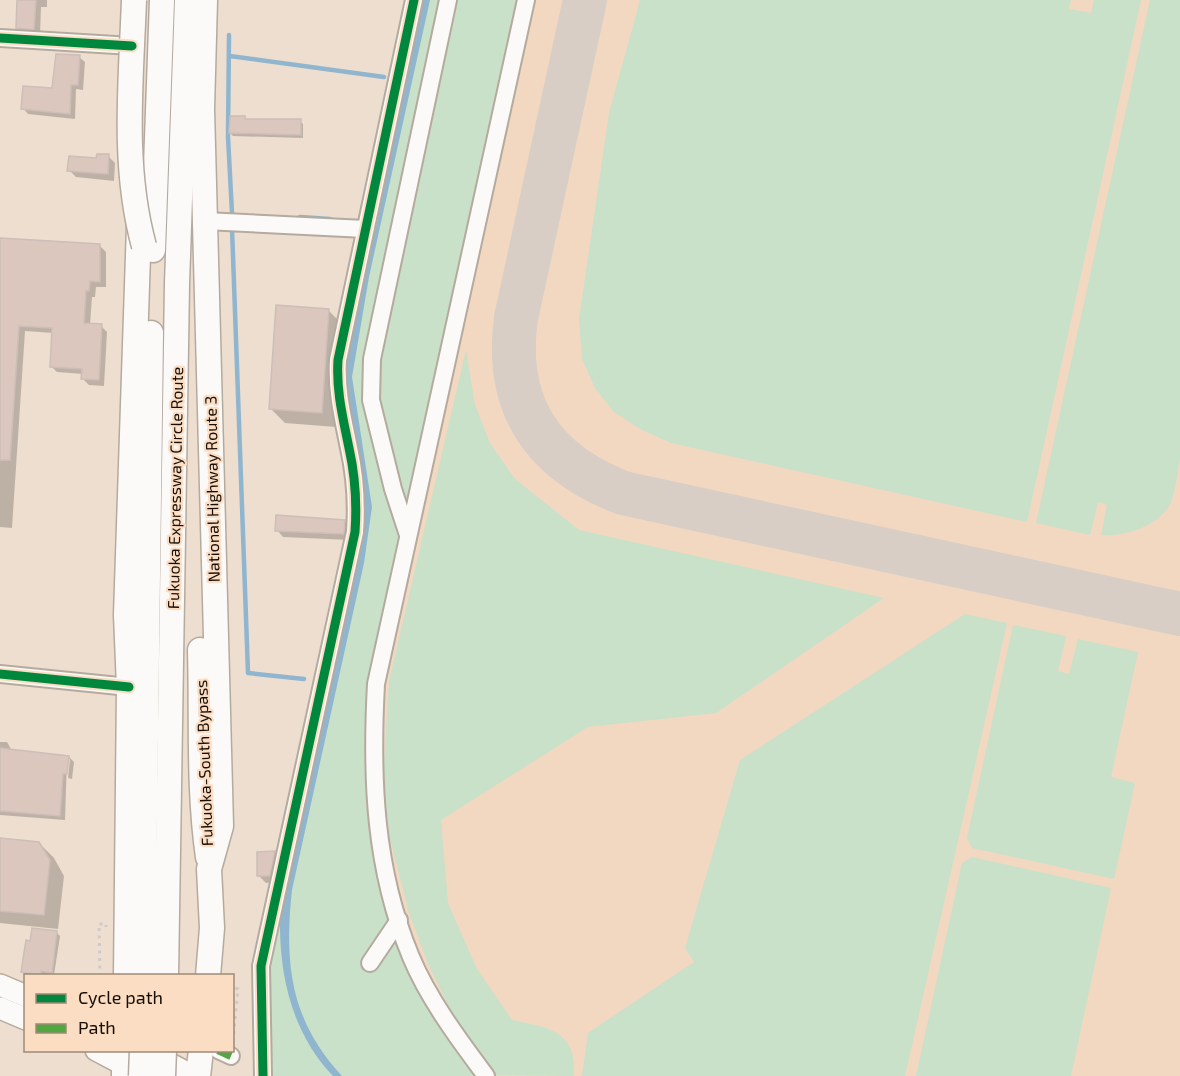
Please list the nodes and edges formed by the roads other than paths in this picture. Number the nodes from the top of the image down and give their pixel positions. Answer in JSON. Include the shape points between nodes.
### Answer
{"nodes":[{"id":1,"x":134,"y":0,"type":"edge"},
{"id":2,"x":142,"y":0,"type":"edge"},
{"id":3,"x":162,"y":0,"type":"edge"},
{"id":4,"x":187,"y":0,"type":"edge"},
{"id":5,"x":192,"y":0,"type":"edge"},
{"id":6,"x":205,"y":0,"type":"edge"},
{"id":7,"x":414,"y":0,"type":"edge"},
{"id":8,"x":448,"y":0,"type":"edge"},
{"id":9,"x":526,"y":0,"type":"edge"},
{"id":10,"x":0,"y":38,"type":"edge"},
{"id":11,"x":132,"y":46,"type":"junction"},
{"id":12,"x":205,"y":220,"type":"junction"},
{"id":13,"x":365,"y":229,"type":"junction"},
{"id":14,"x":144,"y":246,"type":"junction"},
{"id":15,"x":408,"y":536,"type":"junction"},
{"id":16,"x":0,"y":674,"type":"edge"},
{"id":17,"x":129,"y":687,"type":"junction"},
{"id":18,"x":209,"y":869,"type":"junction"},
{"id":19,"x":399,"y":920,"type":"junction"},
{"id":20,"x":117,"y":945,"type":"junction"},
{"id":21,"x":370,"y":963,"type":"dead end"},
{"id":22,"x":126,"y":974,"type":"edge"},
{"id":23,"x":143,"y":974,"type":"edge"},
{"id":24,"x":166,"y":974,"type":"edge"},
{"id":25,"x":208,"y":974,"type":"edge"},
{"id":26,"x":0,"y":985,"type":"edge"},
{"id":27,"x":24,"y":995,"type":"edge"},
{"id":28,"x":0,"y":1008,"type":"edge"},
{"id":29,"x":24,"y":1018,"type":"edge"},
{"id":30,"x":102,"y":1052,"type":"edge"},
{"id":31,"x":164,"y":1052,"type":"edge"},
{"id":32,"x":201,"y":1052,"type":"edge"},
{"id":33,"x":135,"y":1063,"type":"edge"},
{"id":34,"x":163,"y":1076,"type":"edge"},
{"id":35,"x":193,"y":1076,"type":"edge"},
{"id":36,"x":198,"y":1076,"type":"edge"},
{"id":37,"x":263,"y":1076,"type":"edge"},
{"id":38,"x":486,"y":1076,"type":"edge"}],
"edges":[{"from":1,"to":11,"type":"highway"},
{"from":1,"to":14,"type":"highway","bridge":true,"via":[[130,165],[134,208]]},
{"from":2,"to":14,"type":"highway","bridge":true,"via":[[137,165]]},
{"from":3,"to":23,"type":"highway","name":"Fukuoka Expressway Circle Route","via":[[152,282]]},
{"from":4,"to":24,"type":"highway","name":"Fukuoka Expressway Circle Route","via":[[177,283]]},
{"from":5,"to":18,"type":"highway","name":"Fukuoka-South Bypass","via":[[200,224],[197,430],[203,825]]},
{"from":6,"to":12,"type":"highway","name":"National Highway Route 3"},
{"from":7,"to":13,"type":"street"},
{"from":8,"to":15,"type":"street","via":[[372,359],[371,399]]},
{"from":9,"to":15,"type":"street"},
{"from":10,"to":11,"type":"street"},
{"from":11,"to":17,"type":"highway","via":[[139,202],[126,615]]},
{"from":12,"to":13,"type":"street"},
{"from":12,"to":18,"type":"highway","name":"National Highway Route 3","via":[[221,826]]},
{"from":13,"to":37,"type":"street","via":[[336,386],[350,450],[355,532],[261,966]]},
{"from":14,"to":20,"type":"highway","via":[[150,429],[139,653],[139,805]]},
{"from":15,"to":19,"type":"street","via":[[376,684],[372,754],[376,825]]},
{"from":16,"to":17,"type":"street"},
{"from":17,"to":20,"type":"highway"},
{"from":18,"to":25,"type":"highway","name":"National Highway Route 3","via":[[212,928]]},
{"from":19,"to":21,"type":"street"},
{"from":19,"to":38,"type":"street","via":[[411,957],[457,1037]]},
{"from":20,"to":22,"type":"highway"},
{"from":26,"to":27,"type":"main road"},
{"from":28,"to":29,"type":"main road"},
{"from":30,"to":33,"type":"main road"},
{"from":31,"to":34,"type":"highway","bridge":true},
{"from":32,"to":36,"type":"highway"},
{"from":33,"to":35,"type":"main road"}]}
